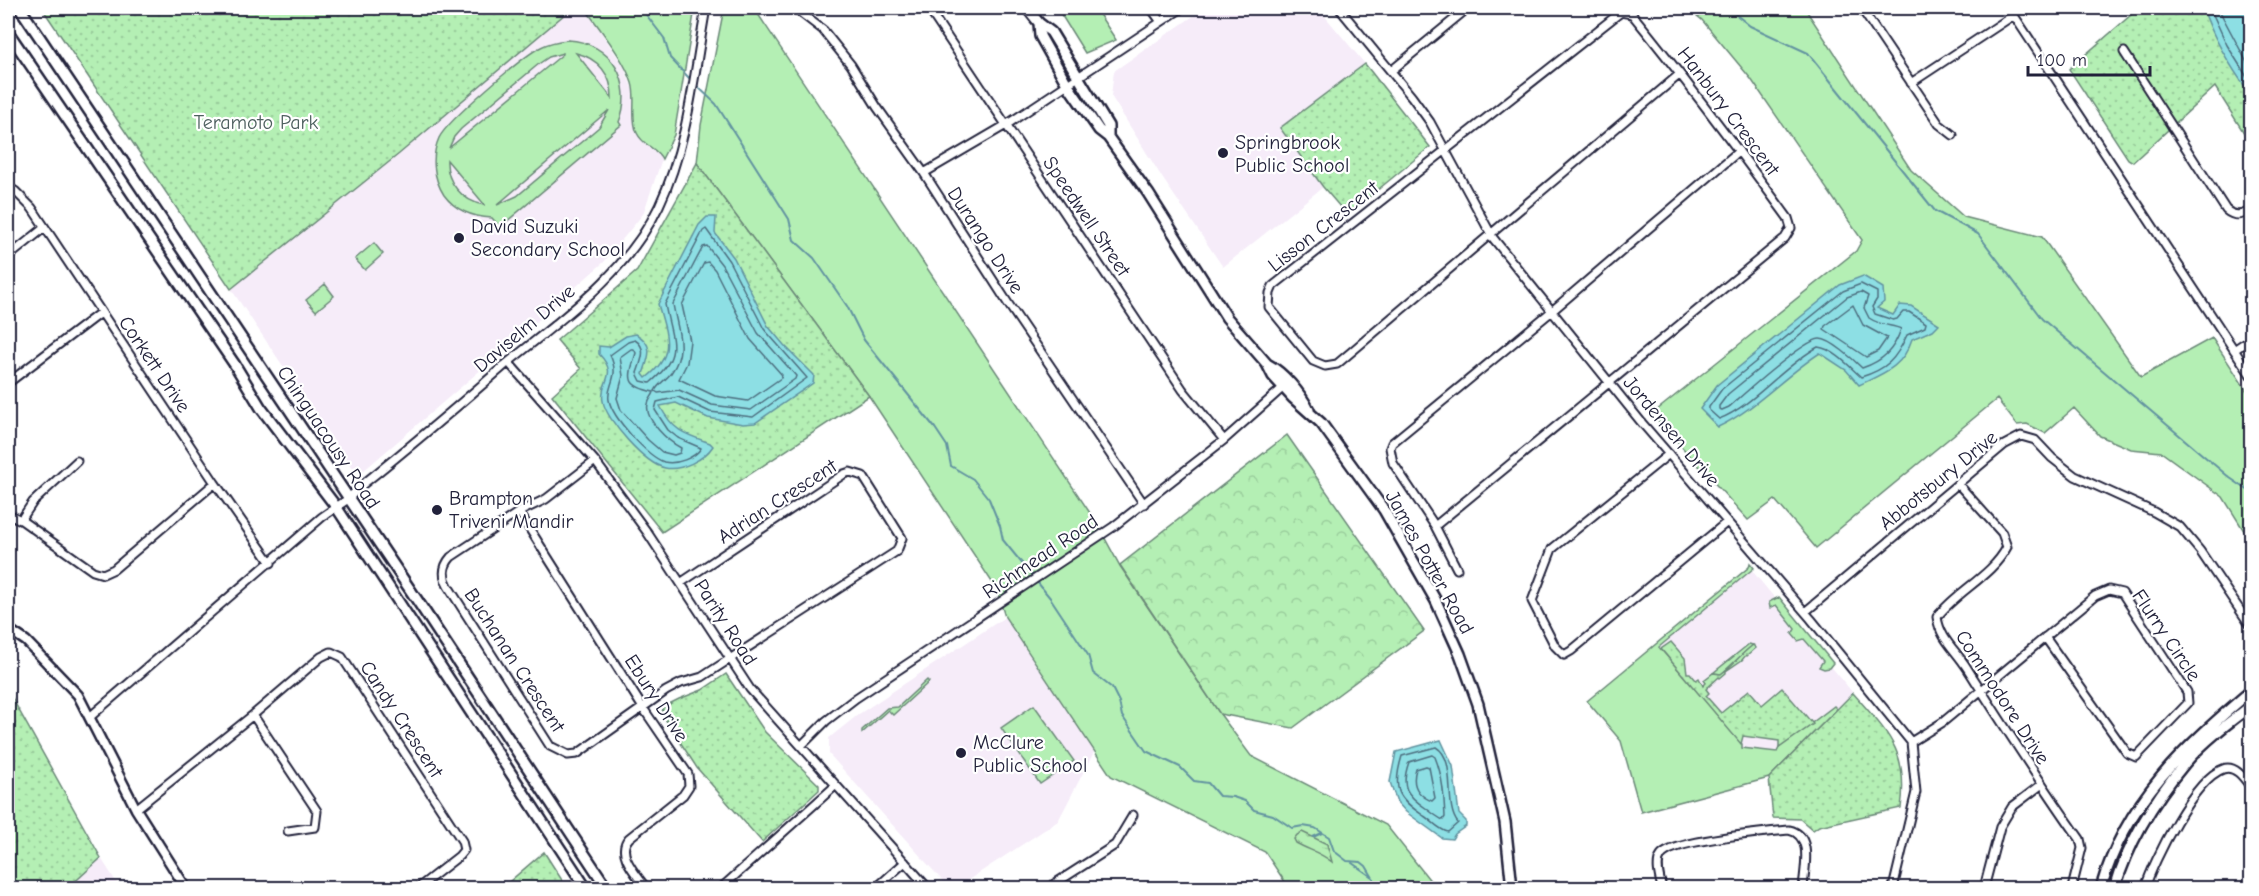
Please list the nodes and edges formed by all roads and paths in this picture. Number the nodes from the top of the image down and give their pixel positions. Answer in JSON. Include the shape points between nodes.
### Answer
{"nodes":[{"id":1,"x":20,"y":8,"type":"edge"},
{"id":2,"x":706,"y":8,"type":"edge"},
{"id":3,"x":788,"y":8,"type":"edge"},
{"id":4,"x":928,"y":8,"type":"edge"},
{"id":5,"x":1027,"y":8,"type":"edge"},
{"id":6,"x":1151,"y":8,"type":"edge"},
{"id":7,"x":1182,"y":8,"type":"edge"},
{"id":8,"x":1339,"y":8,"type":"edge"},
{"id":9,"x":1468,"y":8,"type":"edge"},
{"id":10,"x":1861,"y":8,"type":"edge"},
{"id":11,"x":2009,"y":8,"type":"edge"},
{"id":12,"x":797,"y":9,"type":"edge"},
{"id":13,"x":2014,"y":15,"type":"junction"},
{"id":14,"x":1161,"y":21,"type":"junction"},
{"id":15,"x":8,"y":32,"type":"edge"},
{"id":16,"x":2124,"y":52,"type":"dead end"},
{"id":17,"x":1391,"y":71,"type":"junction"},
{"id":18,"x":1680,"y":74,"type":"junction"},
{"id":19,"x":1072,"y":81,"type":"junction"},
{"id":20,"x":1911,"y":83,"type":"junction"},
{"id":21,"x":1006,"y":125,"type":"junction"},
{"id":22,"x":1953,"y":135,"type":"dead end"},
{"id":23,"x":1446,"y":151,"type":"junction"},
{"id":24,"x":1739,"y":151,"type":"junction"},
{"id":25,"x":924,"y":173,"type":"junction"},
{"id":26,"x":8,"y":187,"type":"edge"},
{"id":27,"x":2252,"y":209,"type":"edge"},
{"id":28,"x":44,"y":228,"type":"junction"},
{"id":29,"x":1491,"y":235,"type":"junction"},
{"id":30,"x":8,"y":257,"type":"edge"},
{"id":31,"x":1552,"y":311,"type":"junction"},
{"id":32,"x":100,"y":313,"type":"junction"},
{"id":33,"x":2252,"y":338,"type":"edge"},
{"id":34,"x":2234,"y":350,"type":"junction"},
{"id":35,"x":508,"y":363,"type":"junction"},
{"id":36,"x":2252,"y":377,"type":"edge"},
{"id":37,"x":8,"y":383,"type":"edge"},
{"id":38,"x":1610,"y":384,"type":"junction"},
{"id":39,"x":1286,"y":385,"type":"junction"},
{"id":40,"x":1224,"y":440,"type":"junction"},
{"id":41,"x":1669,"y":454,"type":"junction"},
{"id":42,"x":77,"y":461,"type":"dead end"},
{"id":43,"x":595,"y":461,"type":"junction"},
{"id":44,"x":215,"y":483,"type":"junction"},
{"id":45,"x":1958,"y":484,"type":"junction"},
{"id":46,"x":348,"y":499,"type":"junction"},
{"id":47,"x":1144,"y":504,"type":"junction"},
{"id":48,"x":337,"y":508,"type":"junction"},
{"id":49,"x":519,"y":512,"type":"junction"},
{"id":50,"x":8,"y":514,"type":"edge"},
{"id":51,"x":21,"y":520,"type":"junction"},
{"id":52,"x":1727,"y":522,"type":"junction"},
{"id":53,"x":1435,"y":526,"type":"junction"},
{"id":54,"x":271,"y":563,"type":"junction"},
{"id":55,"x":1457,"y":569,"type":"dead end"},
{"id":56,"x":682,"y":582,"type":"junction"},
{"id":57,"x":1805,"y":612,"type":"junction"},
{"id":58,"x":2252,"y":628,"type":"edge"},
{"id":59,"x":8,"y":629,"type":"edge"},
{"id":60,"x":2045,"y":638,"type":"junction"},
{"id":61,"x":731,"y":659,"type":"junction"},
{"id":62,"x":1981,"y":690,"type":"junction"},
{"id":63,"x":2252,"y":690,"type":"edge"},
{"id":64,"x":2252,"y":705,"type":"edge"},
{"id":65,"x":643,"y":708,"type":"junction"},
{"id":66,"x":253,"y":715,"type":"junction"},
{"id":67,"x":91,"y":716,"type":"junction"},
{"id":68,"x":1911,"y":742,"type":"junction"},
{"id":69,"x":801,"y":746,"type":"junction"},
{"id":70,"x":2041,"y":785,"type":"junction"},
{"id":71,"x":835,"y":786,"type":"junction"},
{"id":72,"x":2252,"y":789,"type":"edge"},
{"id":73,"x":136,"y":809,"type":"junction"},
{"id":74,"x":1132,"y":815,"type":"dead end"},
{"id":75,"x":288,"y":831,"type":"dead end"},
{"id":76,"x":905,"y":862,"type":"junction"},
{"id":77,"x":186,"y":888,"type":"edge"},
{"id":78,"x":418,"y":888,"type":"edge"},
{"id":79,"x":586,"y":888,"type":"edge"},
{"id":80,"x":607,"y":888,"type":"edge"},
{"id":81,"x":646,"y":888,"type":"edge"},
{"id":82,"x":721,"y":888,"type":"edge"},
{"id":83,"x":876,"y":888,"type":"edge"},
{"id":84,"x":928,"y":888,"type":"edge"},
{"id":85,"x":1048,"y":888,"type":"edge"},
{"id":86,"x":1211,"y":888,"type":"edge"},
{"id":87,"x":1224,"y":888,"type":"edge"},
{"id":88,"x":1512,"y":888,"type":"edge"},
{"id":89,"x":1662,"y":888,"type":"edge"},
{"id":90,"x":1803,"y":888,"type":"edge"},
{"id":91,"x":1893,"y":888,"type":"edge"},
{"id":92,"x":1984,"y":888,"type":"edge"},
{"id":93,"x":2072,"y":888,"type":"edge"},
{"id":94,"x":2102,"y":888,"type":"edge"},
{"id":95,"x":2115,"y":888,"type":"edge"},
{"id":96,"x":2145,"y":888,"type":"edge"}],
"edges":[{"from":1,"to":46,"type":"main road","name":"Chinguacousy Road"},
{"from":2,"to":35,"type":"street","name":"Daviselm Drive","via":[[686,124],[658,208],[620,264]]},
{"from":3,"to":12,"type":"street","name":"Durango Drive"},
{"from":4,"to":21,"type":"street","name":"Speedwell Street"},
{"from":5,"to":19,"type":"main road","name":"James Potter Road","via":[[1051,32]]},
{"from":6,"to":14,"type":"street"},
{"from":7,"to":14,"type":"street"},
{"from":8,"to":17,"type":"street","name":"Jordensen Drive"},
{"from":9,"to":17,"type":"street"},
{"from":10,"to":20,"type":"street"},
{"from":11,"to":13,"type":"street"},
{"from":12,"to":25,"type":"street","name":"Durango Drive","via":[[837,47]]},
{"from":13,"to":20,"type":"street"},
{"from":13,"to":34,"type":"street"},
{"from":14,"to":19,"type":"street"},
{"from":15,"to":48,"type":"main road","name":"Chinguacousy Road","via":[[261,408]]},
{"from":16,"to":27,"type":"street","via":[[2226,210],[2241,215]]},
{"from":17,"to":23,"type":"street","name":"Jordensen Drive","via":[[1413,97]]},
{"from":18,"to":23,"type":"street","name":"Hanbury Crescent","via":[[1632,14],[1621,12]]},
{"from":18,"to":24,"type":"street","name":"Hanbury Crescent"},
{"from":18,"to":29,"type":"street"},
{"from":19,"to":21,"type":"street"},
{"from":19,"to":39,"type":"main road","name":"James Potter Road","via":[[1108,126],[1108,137],[1227,318],[1273,376]]},
{"from":20,"to":22,"type":"street","via":[[1939,124]]},
{"from":21,"to":25,"type":"street"},
{"from":21,"to":40,"type":"street","name":"Speedwell Street","via":[[1182,390]]},
{"from":23,"to":29,"type":"street","name":"Jordensen Drive"},
{"from":23,"to":29,"type":"street","name":"Lisson Crescent","via":[[1273,286],[1269,308],[1313,362],[1331,366]]},
{"from":24,"to":31,"type":"street"},
{"from":24,"to":38,"type":"street","name":"Hanbury Crescent","via":[[1788,218],[1790,233]]},
{"from":25,"to":47,"type":"street","name":"Durango Drive"},
{"from":26,"to":28,"type":"street","name":"Corkett Drive","via":[[32,208]]},
{"from":28,"to":30,"type":"street"},
{"from":28,"to":32,"type":"street","name":"Corkett Drive"},
{"from":29,"to":31,"type":"street","name":"Jordensen Drive"},
{"from":31,"to":38,"type":"street","name":"Jordensen Drive"},
{"from":31,"to":53,"type":"street","via":[[1392,443],[1393,463]]},
{"from":32,"to":37,"type":"street"},
{"from":32,"to":44,"type":"street","name":"Corkett Drive"},
{"from":33,"to":34,"type":"street"},
{"from":34,"to":36,"type":"street"},
{"from":35,"to":43,"type":"street","name":"Parity Road"},
{"from":35,"to":46,"type":"street","name":"Daviselm Drive"},
{"from":38,"to":41,"type":"street","name":"Jordensen Drive"},
{"from":38,"to":53,"type":"street"},
{"from":39,"to":40,"type":"street","name":"Richmead Road"},
{"from":39,"to":88,"type":"main road","name":"James Potter Road","via":[[1298,404],[1321,423],[1384,510],[1436,601],[1460,654],[1478,704],[1505,822]]},
{"from":40,"to":47,"type":"street","name":"Richmead Road"},
{"from":41,"to":52,"type":"street","name":"Jordensen Drive"},
{"from":41,"to":52,"type":"street","via":[[1552,549],[1532,601],[1555,646],[1564,655]]},
{"from":42,"to":51,"type":"street","via":[[33,502]]},
{"from":43,"to":49,"type":"street","name":"Buchanan Crescent","via":[[546,499]]},
{"from":43,"to":56,"type":"street","name":"Parity Road"},
{"from":44,"to":51,"type":"street","via":[[103,574]]},
{"from":44,"to":54,"type":"street","name":"Corkett Drive"},
{"from":45,"to":57,"type":"street","name":"Abbotsbury Drive"},
{"from":45,"to":58,"type":"street","name":"Abbotsbury Drive","via":[[2004,445],[2021,436],[2036,440],[2075,476],[2180,527]]},
{"from":45,"to":62,"type":"street","name":"Commodore Drive","via":[[2002,532],[2007,547],[2000,560],[1937,617],[1946,642]]},
{"from":46,"to":48,"type":"street","name":"Daviselm Drive"},
{"from":46,"to":80,"type":"main road","name":"Chinguacousy Road"},
{"from":47,"to":69,"type":"street","name":"Richmead Road","via":[[856,698]]},
{"from":48,"to":54,"type":"street","name":"Daviselm Drive"},
{"from":48,"to":79,"type":"main road","name":"Chinguacousy Road"},
{"from":49,"to":65,"type":"street","name":"Ebury Drive"},
{"from":49,"to":65,"type":"street","name":"Buchanan Crescent","via":[[451,557],[444,574],[448,586],[550,746],[558,752],[577,754]]},
{"from":50,"to":51,"type":"street"},
{"from":52,"to":57,"type":"street","name":"Jordensen Drive"},
{"from":53,"to":55,"type":"street"},
{"from":54,"to":67,"type":"street","name":"Daviselm Drive"},
{"from":56,"to":61,"type":"street","name":"Parity Road"},
{"from":56,"to":61,"type":"street","name":"Adrian Crescent","via":[[850,472],[863,476],[895,524],[902,538],[897,550]]},
{"from":57,"to":68,"type":"street","name":"Jordensen Drive"},
{"from":59,"to":67,"type":"street","via":[[26,641],[78,695]]},
{"from":60,"to":60,"type":"street","name":"Flurry Circle","via":[[2127,753],[2136,757],[2188,703],[2187,692],[2122,593],[2109,590],[2095,597]]},
{"from":60,"to":62,"type":"street","name":"Flurry Circle"},
{"from":61,"to":65,"type":"street","name":"Buchanan Crescent","via":[[702,677],[681,683]]},
{"from":61,"to":69,"type":"street","name":"Parity Road","via":[[750,689]]},
{"from":62,"to":68,"type":"street","name":"Flurry Circle","via":[[1943,722]]},
{"from":62,"to":70,"type":"street","name":"Commodore Drive"},
{"from":63,"to":94,"type":"main road","via":[[2167,767],[2128,824]]},
{"from":64,"to":95,"type":"main road","via":[[2205,743],[2173,780],[2141,827]]},
{"from":65,"to":81,"type":"street","name":"Ebury Drive","via":[[690,780],[683,795],[624,846],[624,855]]},
{"from":66,"to":73,"type":"street","name":"Candy Crescent"},
{"from":66,"to":75,"type":"street","via":[[318,811],[315,826]]},
{"from":66,"to":78,"type":"street","name":"Candy Crescent","via":[[321,657],[331,652],[342,657],[462,841],[464,850],[459,856]]},
{"from":67,"to":73,"type":"street"},
{"from":68,"to":91,"type":"street","via":[[1916,792]]},
{"from":69,"to":71,"type":"street","name":"Parity Road"},
{"from":70,"to":92,"type":"street","via":[[2012,807],[2000,827]]},
{"from":70,"to":93,"type":"street","name":"Commodore Drive","via":[[2080,839],[2082,848]]},
{"from":71,"to":76,"type":"street","name":"Parity Road"},
{"from":71,"to":82,"type":"street"},
{"from":72,"to":96,"type":"street","via":[[2231,768],[2223,769],[2206,782],[2175,822]]},
{"from":73,"to":77,"type":"street"},
{"from":74,"to":85,"type":"street","via":[[1115,844]]},
{"from":76,"to":83,"type":"street"},
{"from":76,"to":84,"type":"street","name":"Parity Road"},
{"from":86,"to":87,"type":"street"},
{"from":89,"to":90,"type":"street","via":[[1659,860],[1670,850],[1725,837],[1789,831],[1800,835],[1804,842]]}]}
